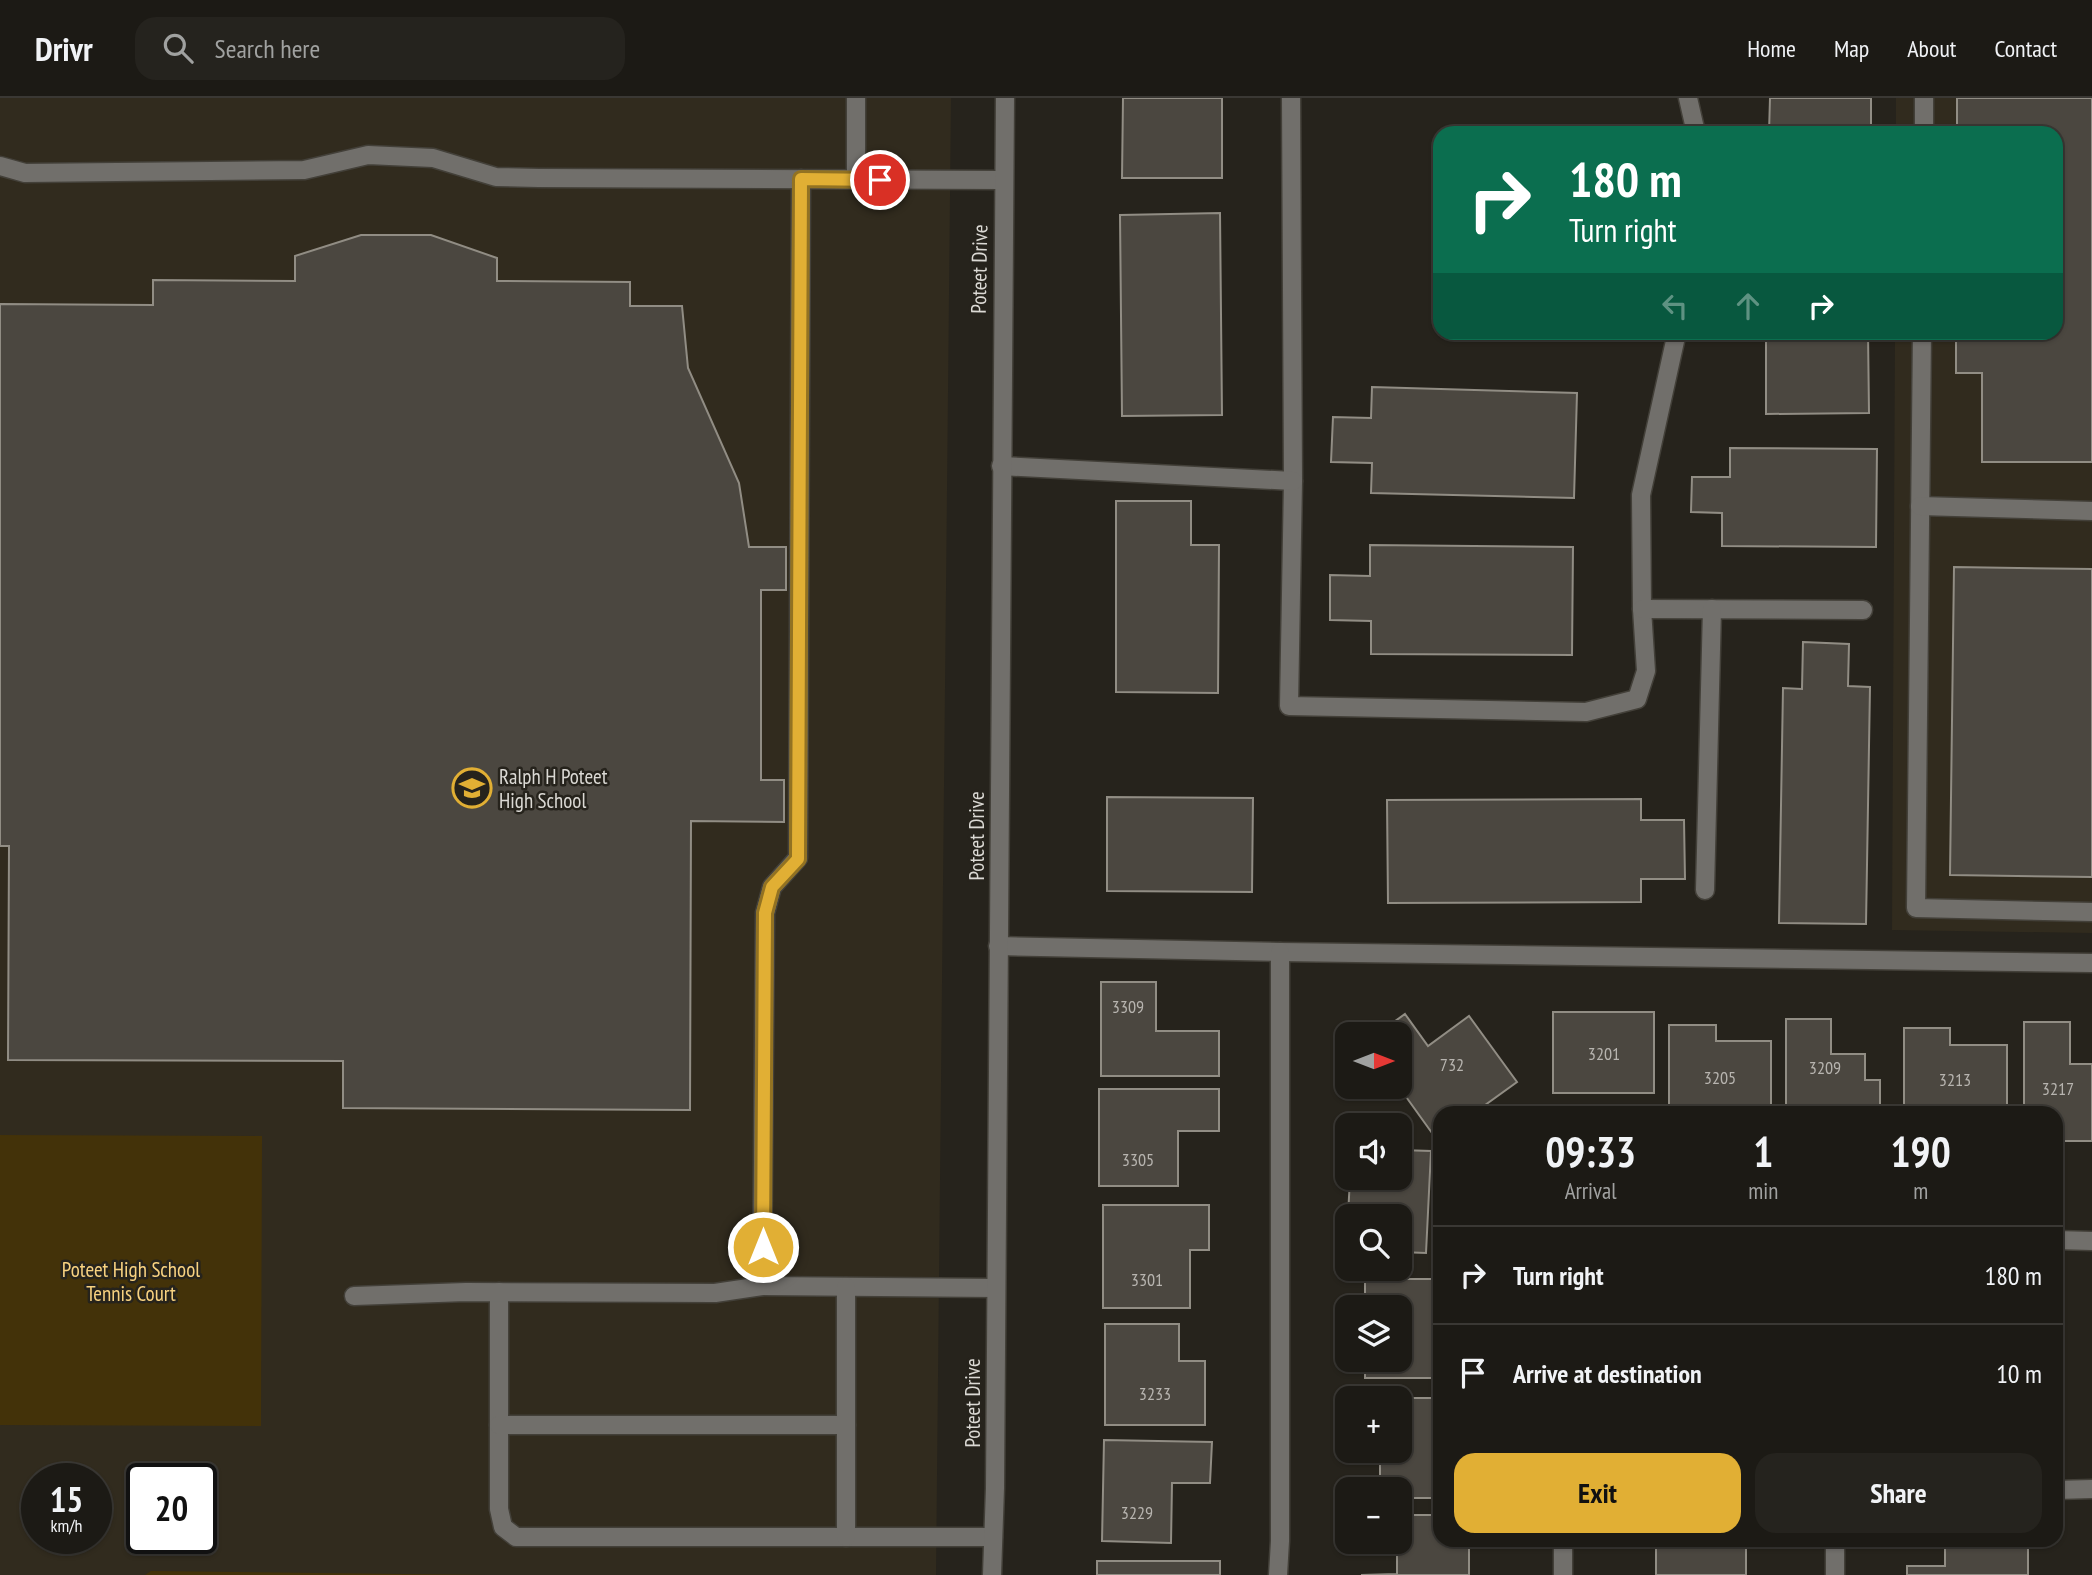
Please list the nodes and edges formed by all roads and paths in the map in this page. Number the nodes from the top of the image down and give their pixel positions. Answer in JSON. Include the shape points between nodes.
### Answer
{"nodes":[{"id":1,"x":856,"y":98,"type":"edge"},
{"id":2,"x":1005,"y":98,"type":"edge"},
{"id":3,"x":1292,"y":98,"type":"edge"},
{"id":4,"x":1688,"y":98,"type":"edge"},
{"id":5,"x":1924,"y":98,"type":"edge"},
{"id":6,"x":1694,"y":126,"type":"edge"},
{"id":7,"x":1924,"y":126,"type":"edge"},
{"id":8,"x":0,"y":166,"type":"edge"},
{"id":9,"x":801,"y":179,"type":"junction"},
{"id":10,"x":856,"y":180,"type":"junction"},
{"id":11,"x":1003,"y":180,"type":"junction"},
{"id":12,"x":1675,"y":340,"type":"edge"},
{"id":13,"x":1922,"y":340,"type":"edge"},
{"id":14,"x":1001,"y":466,"type":"junction"},
{"id":15,"x":1293,"y":481,"type":"junction"},
{"id":16,"x":1920,"y":506,"type":"junction"},
{"id":17,"x":2092,"y":511,"type":"edge"},
{"id":18,"x":1642,"y":609,"type":"junction"},
{"id":19,"x":1712,"y":609,"type":"junction"},
{"id":20,"x":1863,"y":610,"type":"dead end"},
{"id":21,"x":1705,"y":890,"type":"dead end"},
{"id":22,"x":2092,"y":912,"type":"edge"},
{"id":23,"x":998,"y":946,"type":"junction"},
{"id":24,"x":1280,"y":952,"type":"junction"},
{"id":25,"x":2092,"y":963,"type":"edge"},
{"id":26,"x":2063,"y":1240,"type":"edge"},
{"id":27,"x":2092,"y":1241,"type":"edge"},
{"id":28,"x":762,"y":1286,"type":"junction"},
{"id":29,"x":846,"y":1287,"type":"junction"},
{"id":30,"x":996,"y":1288,"type":"junction"},
{"id":31,"x":499,"y":1292,"type":"junction"},
{"id":32,"x":354,"y":1296,"type":"dead end"},
{"id":33,"x":499,"y":1425,"type":"junction"},
{"id":34,"x":846,"y":1425,"type":"junction"},
{"id":35,"x":2092,"y":1489,"type":"edge"},
{"id":36,"x":2063,"y":1490,"type":"edge"},
{"id":37,"x":846,"y":1538,"type":"junction"},
{"id":38,"x":993,"y":1538,"type":"junction"},
{"id":39,"x":1563,"y":1547,"type":"edge"},
{"id":40,"x":1835,"y":1547,"type":"edge"},
{"id":41,"x":992,"y":1575,"type":"edge"},
{"id":42,"x":1278,"y":1575,"type":"edge"},
{"id":43,"x":1563,"y":1575,"type":"edge"},
{"id":44,"x":1835,"y":1575,"type":"edge"}],
"edges":[{"from":1,"to":10,"type":"street"},
{"from":2,"to":11,"type":"street","name":"Poteet Drive"},
{"from":3,"to":15,"type":"street"},
{"from":4,"to":6,"type":"street"},
{"from":5,"to":7,"type":"street"},
{"from":8,"to":9,"type":"street","via":[[25,173],[304,170],[368,155],[433,158],[496,177]]},
{"from":9,"to":10,"type":"street"},
{"from":9,"to":28,"type":"street","via":[[798,859],[772,887],[765,913]]},
{"from":10,"to":11,"type":"street"},
{"from":11,"to":14,"type":"street","name":"Poteet Drive"},
{"from":12,"to":18,"type":"street","via":[[1642,495]]},
{"from":13,"to":16,"type":"street"},
{"from":14,"to":15,"type":"street"},
{"from":14,"to":23,"type":"street","name":"Poteet Drive"},
{"from":15,"to":18,"type":"street","via":[[1289,706],[1586,712],[1637,699],[1646,671]]},
{"from":16,"to":17,"type":"street"},
{"from":16,"to":22,"type":"street","via":[[1916,908]]},
{"from":18,"to":19,"type":"street"},
{"from":19,"to":20,"type":"street"},
{"from":19,"to":21,"type":"street"},
{"from":23,"to":24,"type":"street"},
{"from":23,"to":30,"type":"street","name":"Poteet Drive"},
{"from":24,"to":25,"type":"street"},
{"from":24,"to":42,"type":"street"},
{"from":26,"to":27,"type":"street"},
{"from":28,"to":29,"type":"street"},
{"from":28,"to":31,"type":"street","via":[[715,1293]]},
{"from":29,"to":30,"type":"street"},
{"from":29,"to":34,"type":"street"},
{"from":30,"to":38,"type":"street","name":"Poteet Drive"},
{"from":31,"to":32,"type":"street"},
{"from":31,"to":33,"type":"street"},
{"from":33,"to":34,"type":"street"},
{"from":33,"to":37,"type":"street","via":[[499,1509],[503,1527],[516,1538]]},
{"from":34,"to":37,"type":"street"},
{"from":35,"to":36,"type":"street"},
{"from":37,"to":38,"type":"street"},
{"from":38,"to":41,"type":"street","name":"Poteet Drive"},
{"from":39,"to":43,"type":"street"},
{"from":40,"to":44,"type":"street"}]}
